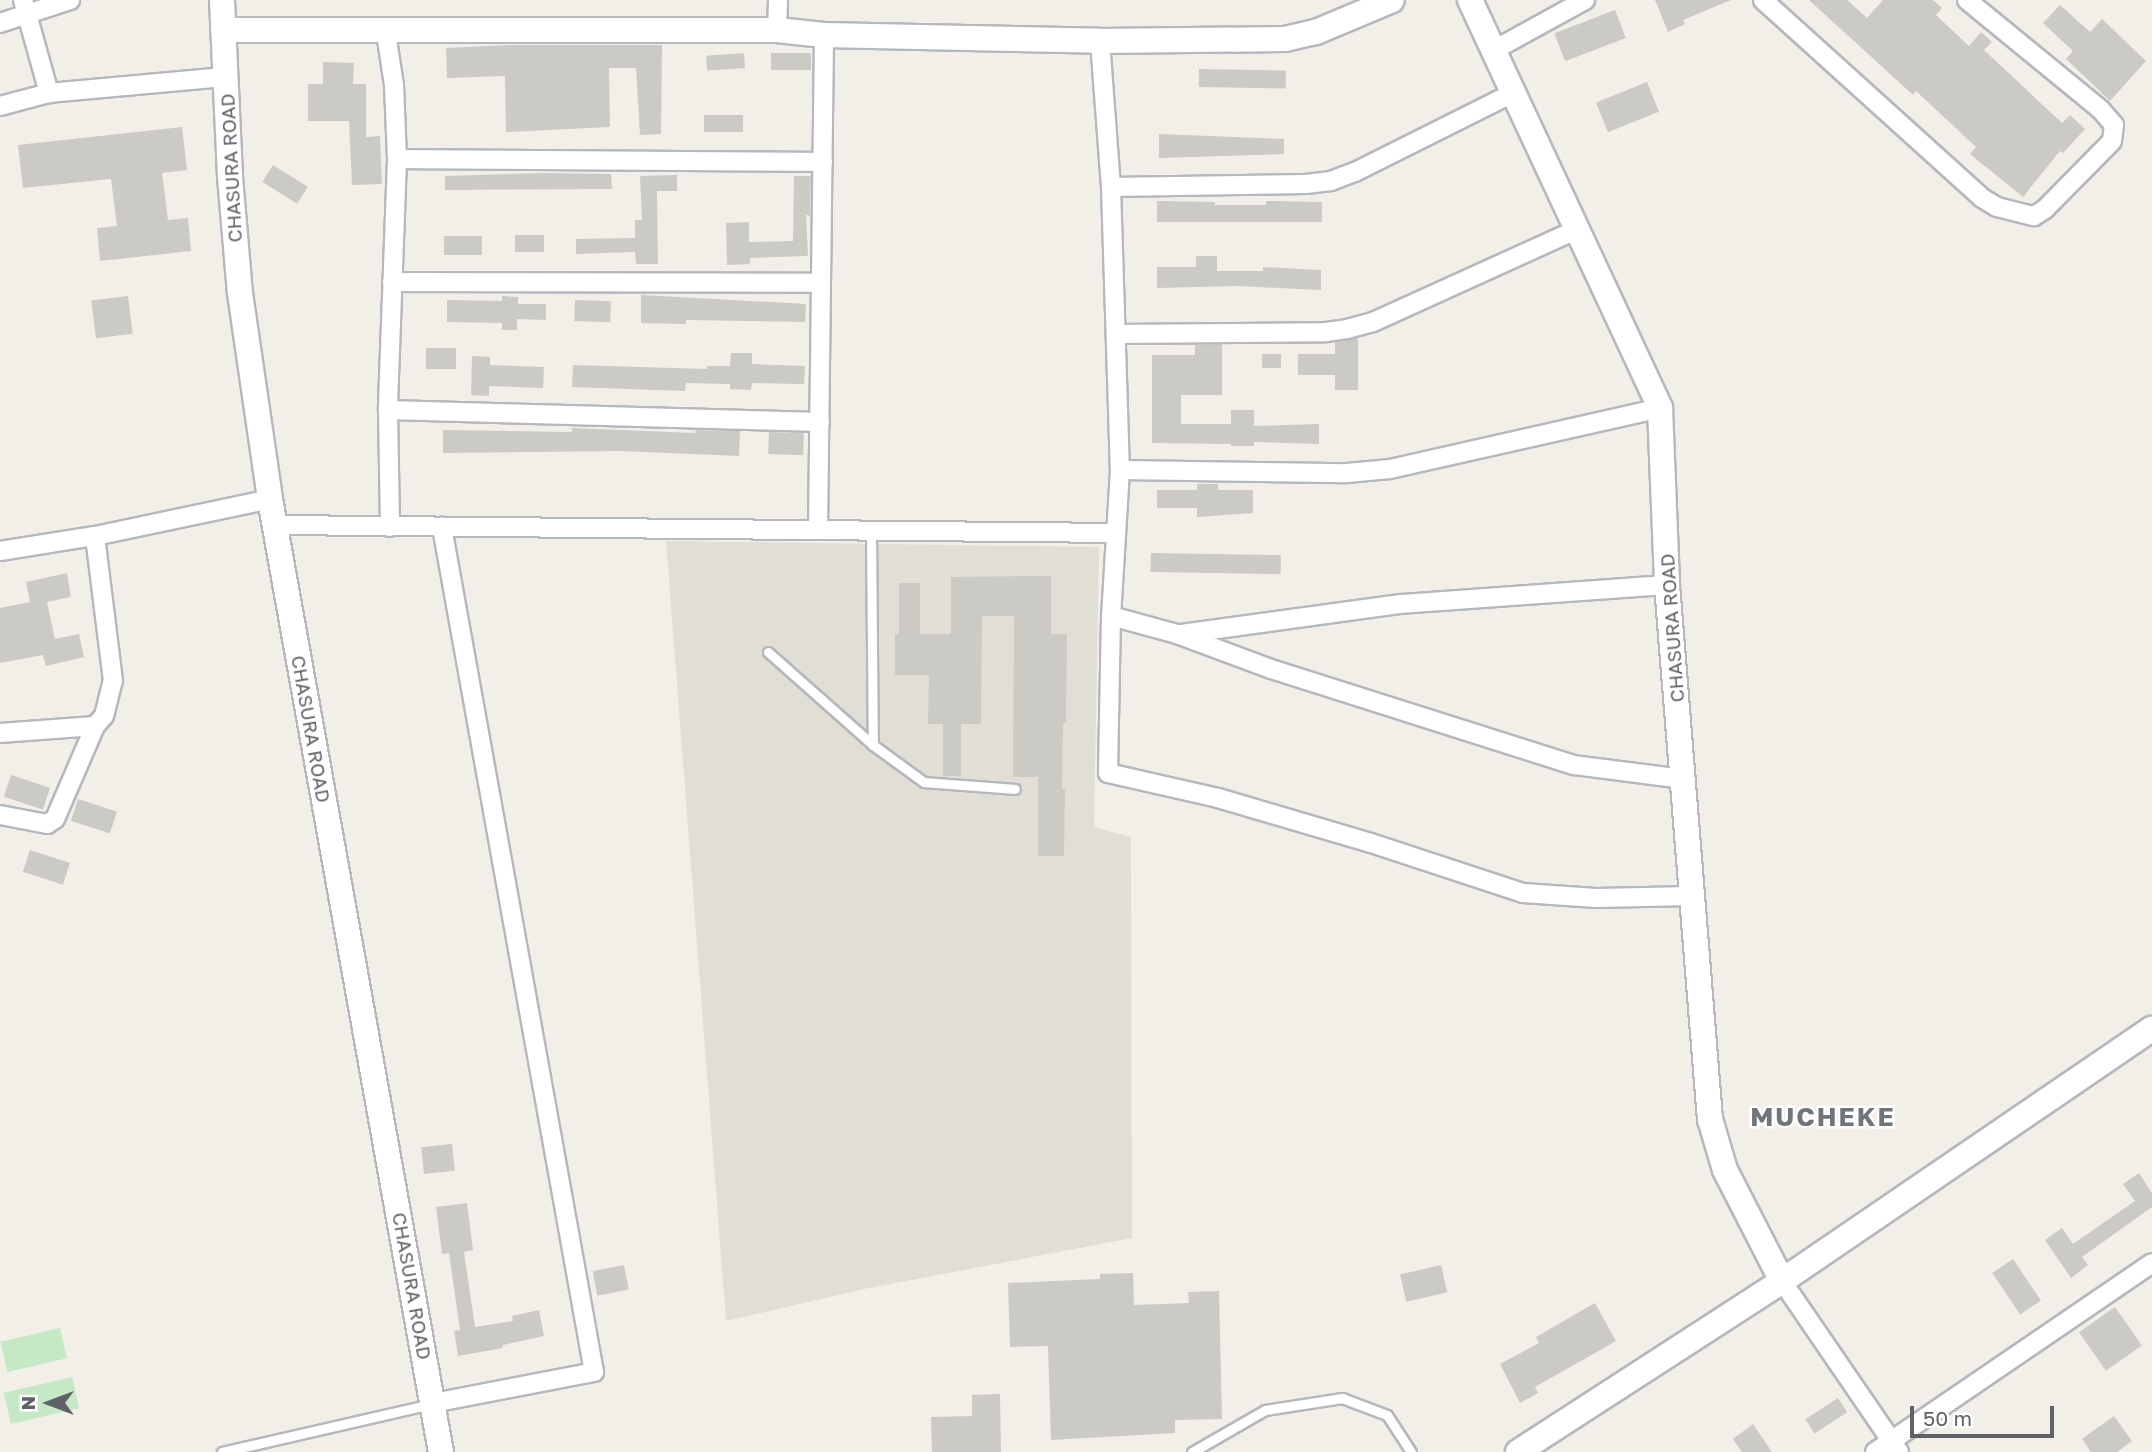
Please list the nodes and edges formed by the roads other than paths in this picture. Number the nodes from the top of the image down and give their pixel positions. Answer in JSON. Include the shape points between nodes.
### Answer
{"nodes":[{"id":1,"x":71,"y":0,"type":"edge"},
{"id":2,"x":222,"y":0,"type":"edge"},
{"id":3,"x":778,"y":0,"type":"edge"},
{"id":4,"x":1392,"y":0,"type":"edge"},
{"id":5,"x":1470,"y":0,"type":"edge"},
{"id":6,"x":1585,"y":0,"type":"edge"},
{"id":7,"x":1763,"y":0,"type":"edge"},
{"id":8,"x":1967,"y":0,"type":"edge"},
{"id":9,"x":24,"y":8,"type":"edge"},
{"id":10,"x":0,"y":23,"type":"edge"},
{"id":11,"x":223,"y":30,"type":"junction"},
{"id":12,"x":777,"y":30,"type":"junction"},
{"id":13,"x":386,"y":33,"type":"junction"},
{"id":14,"x":824,"y":35,"type":"junction"},
{"id":15,"x":1100,"y":41,"type":"junction"},
{"id":16,"x":1494,"y":50,"type":"junction"},
{"id":17,"x":226,"y":77,"type":"junction"},
{"id":18,"x":48,"y":93,"type":"junction"},
{"id":19,"x":1513,"y":93,"type":"junction"},
{"id":20,"x":0,"y":106,"type":"edge"},
{"id":21,"x":397,"y":159,"type":"junction"},
{"id":22,"x":822,"y":162,"type":"junction"},
{"id":23,"x":1111,"y":187,"type":"junction"},
{"id":24,"x":1576,"y":230,"type":"junction"},
{"id":25,"x":392,"y":282,"type":"junction"},
{"id":26,"x":821,"y":283,"type":"junction"},
{"id":27,"x":1116,"y":334,"type":"junction"},
{"id":28,"x":1660,"y":408,"type":"junction"},
{"id":29,"x":388,"y":410,"type":"junction"},
{"id":30,"x":820,"y":422,"type":"junction"},
{"id":31,"x":1120,"y":470,"type":"junction"},
{"id":32,"x":270,"y":499,"type":"junction"},
{"id":33,"x":274,"y":525,"type":"junction"},
{"id":34,"x":390,"y":527,"type":"junction"},
{"id":35,"x":443,"y":527,"type":"junction"},
{"id":36,"x":818,"y":529,"type":"junction"},
{"id":37,"x":871,"y":531,"type":"junction"},
{"id":38,"x":1116,"y":533,"type":"junction"},
{"id":39,"x":95,"y":536,"type":"junction"},
{"id":40,"x":0,"y":551,"type":"edge"},
{"id":41,"x":1667,"y":585,"type":"junction"},
{"id":42,"x":1111,"y":616,"type":"junction"},
{"id":43,"x":1177,"y":634,"type":"junction"},
{"id":44,"x":768,"y":652,"type":"dead end"},
{"id":45,"x":95,"y":726,"type":"junction"},
{"id":46,"x":0,"y":733,"type":"edge"},
{"id":47,"x":873,"y":745,"type":"junction"},
{"id":48,"x":1685,"y":779,"type":"junction"},
{"id":49,"x":1015,"y":789,"type":"dead end"},
{"id":50,"x":0,"y":815,"type":"edge"},
{"id":51,"x":1692,"y":896,"type":"junction"},
{"id":52,"x":2152,"y":1029,"type":"edge"},
{"id":53,"x":2152,"y":1263,"type":"edge"},
{"id":54,"x":1782,"y":1281,"type":"junction"},
{"id":55,"x":433,"y":1403,"type":"junction"},
{"id":56,"x":1895,"y":1447,"type":"edge"},
{"id":57,"x":222,"y":1452,"type":"edge"},
{"id":58,"x":441,"y":1452,"type":"edge"},
{"id":59,"x":1192,"y":1452,"type":"edge"},
{"id":60,"x":1411,"y":1452,"type":"edge"},
{"id":61,"x":1518,"y":1452,"type":"edge"},
{"id":62,"x":1875,"y":1452,"type":"edge"}],
"edges":[{"from":1,"to":9,"type":"street"},
{"from":2,"to":11,"type":"street","name":"CHASURA ROAD"},
{"from":3,"to":12,"type":"street"},
{"from":4,"to":15,"type":"street","via":[[1316,32],[1285,39]]},
{"from":5,"to":16,"type":"street","name":"CHASURA ROAD"},
{"from":6,"to":16,"type":"street"},
{"from":7,"to":8,"type":"street","via":[[1982,198],[1997,207],[2034,216],[2112,141],[2114,125]]},
{"from":9,"to":10,"type":"street"},
{"from":9,"to":18,"type":"street"},
{"from":11,"to":13,"type":"street"},
{"from":11,"to":17,"type":"street","name":"CHASURA ROAD"},
{"from":12,"to":13,"type":"street"},
{"from":12,"to":14,"type":"street"},
{"from":13,"to":21,"type":"street"},
{"from":14,"to":15,"type":"street"},
{"from":14,"to":22,"type":"street"},
{"from":15,"to":23,"type":"street"},
{"from":16,"to":19,"type":"street","name":"CHASURA ROAD"},
{"from":17,"to":18,"type":"street"},
{"from":17,"to":32,"type":"street","name":"CHASURA ROAD","via":[[240,293]]},
{"from":18,"to":20,"type":"street"},
{"from":19,"to":23,"type":"street","via":[[1331,181]]},
{"from":19,"to":24,"type":"street","name":"CHASURA ROAD"},
{"from":21,"to":22,"type":"street"},
{"from":21,"to":25,"type":"street"},
{"from":22,"to":26,"type":"street"},
{"from":23,"to":27,"type":"street"},
{"from":24,"to":27,"type":"street","via":[[1373,322],[1347,329]]},
{"from":24,"to":28,"type":"street","name":"CHASURA ROAD"},
{"from":25,"to":26,"type":"street"},
{"from":25,"to":29,"type":"street"},
{"from":26,"to":30,"type":"street"},
{"from":27,"to":31,"type":"street"},
{"from":28,"to":31,"type":"street","via":[[1390,469],[1347,473]]},
{"from":28,"to":41,"type":"street","name":"CHASURA ROAD"},
{"from":29,"to":30,"type":"street"},
{"from":29,"to":34,"type":"street"},
{"from":30,"to":36,"type":"street"},
{"from":31,"to":38,"type":"street"},
{"from":32,"to":33,"type":"street","name":"CHASURA ROAD"},
{"from":32,"to":39,"type":"street"},
{"from":33,"to":34,"type":"street"},
{"from":33,"to":55,"type":"street","name":"CHASURA ROAD"},
{"from":34,"to":35,"type":"street"},
{"from":35,"to":36,"type":"street"},
{"from":35,"to":55,"type":"street","via":[[594,1372]]},
{"from":36,"to":37,"type":"street"},
{"from":37,"to":38,"type":"street"},
{"from":37,"to":47,"type":"lane"},
{"from":38,"to":42,"type":"street"},
{"from":39,"to":40,"type":"street"},
{"from":39,"to":45,"type":"street","via":[[113,681],[104,716]]},
{"from":41,"to":43,"type":"street","via":[[1401,604]]},
{"from":41,"to":48,"type":"street","name":"CHASURA ROAD"},
{"from":42,"to":43,"type":"street"},
{"from":42,"to":51,"type":"street","via":[[1108,774],[1218,798],[1523,893],[1596,898]]},
{"from":43,"to":48,"type":"street","via":[[1271,669],[1574,765]]},
{"from":44,"to":47,"type":"lane"},
{"from":45,"to":46,"type":"street"},
{"from":45,"to":50,"type":"street","via":[[55,819],[47,824]]},
{"from":47,"to":49,"type":"lane","via":[[924,782]]},
{"from":48,"to":51,"type":"street","name":"CHASURA ROAD"},
{"from":51,"to":54,"type":"street","name":"CHASURA ROAD","via":[[1710,1119],[1725,1170]]},
{"from":52,"to":54,"type":"street"},
{"from":53,"to":56,"type":"street"},
{"from":54,"to":56,"type":"street"},
{"from":54,"to":61,"type":"street"},
{"from":55,"to":57,"type":"lane"},
{"from":55,"to":58,"type":"street","name":"CHASURA ROAD"},
{"from":56,"to":62,"type":"street"},
{"from":59,"to":60,"type":"lane","via":[[1265,1410],[1342,1398],[1387,1415]]}]}
